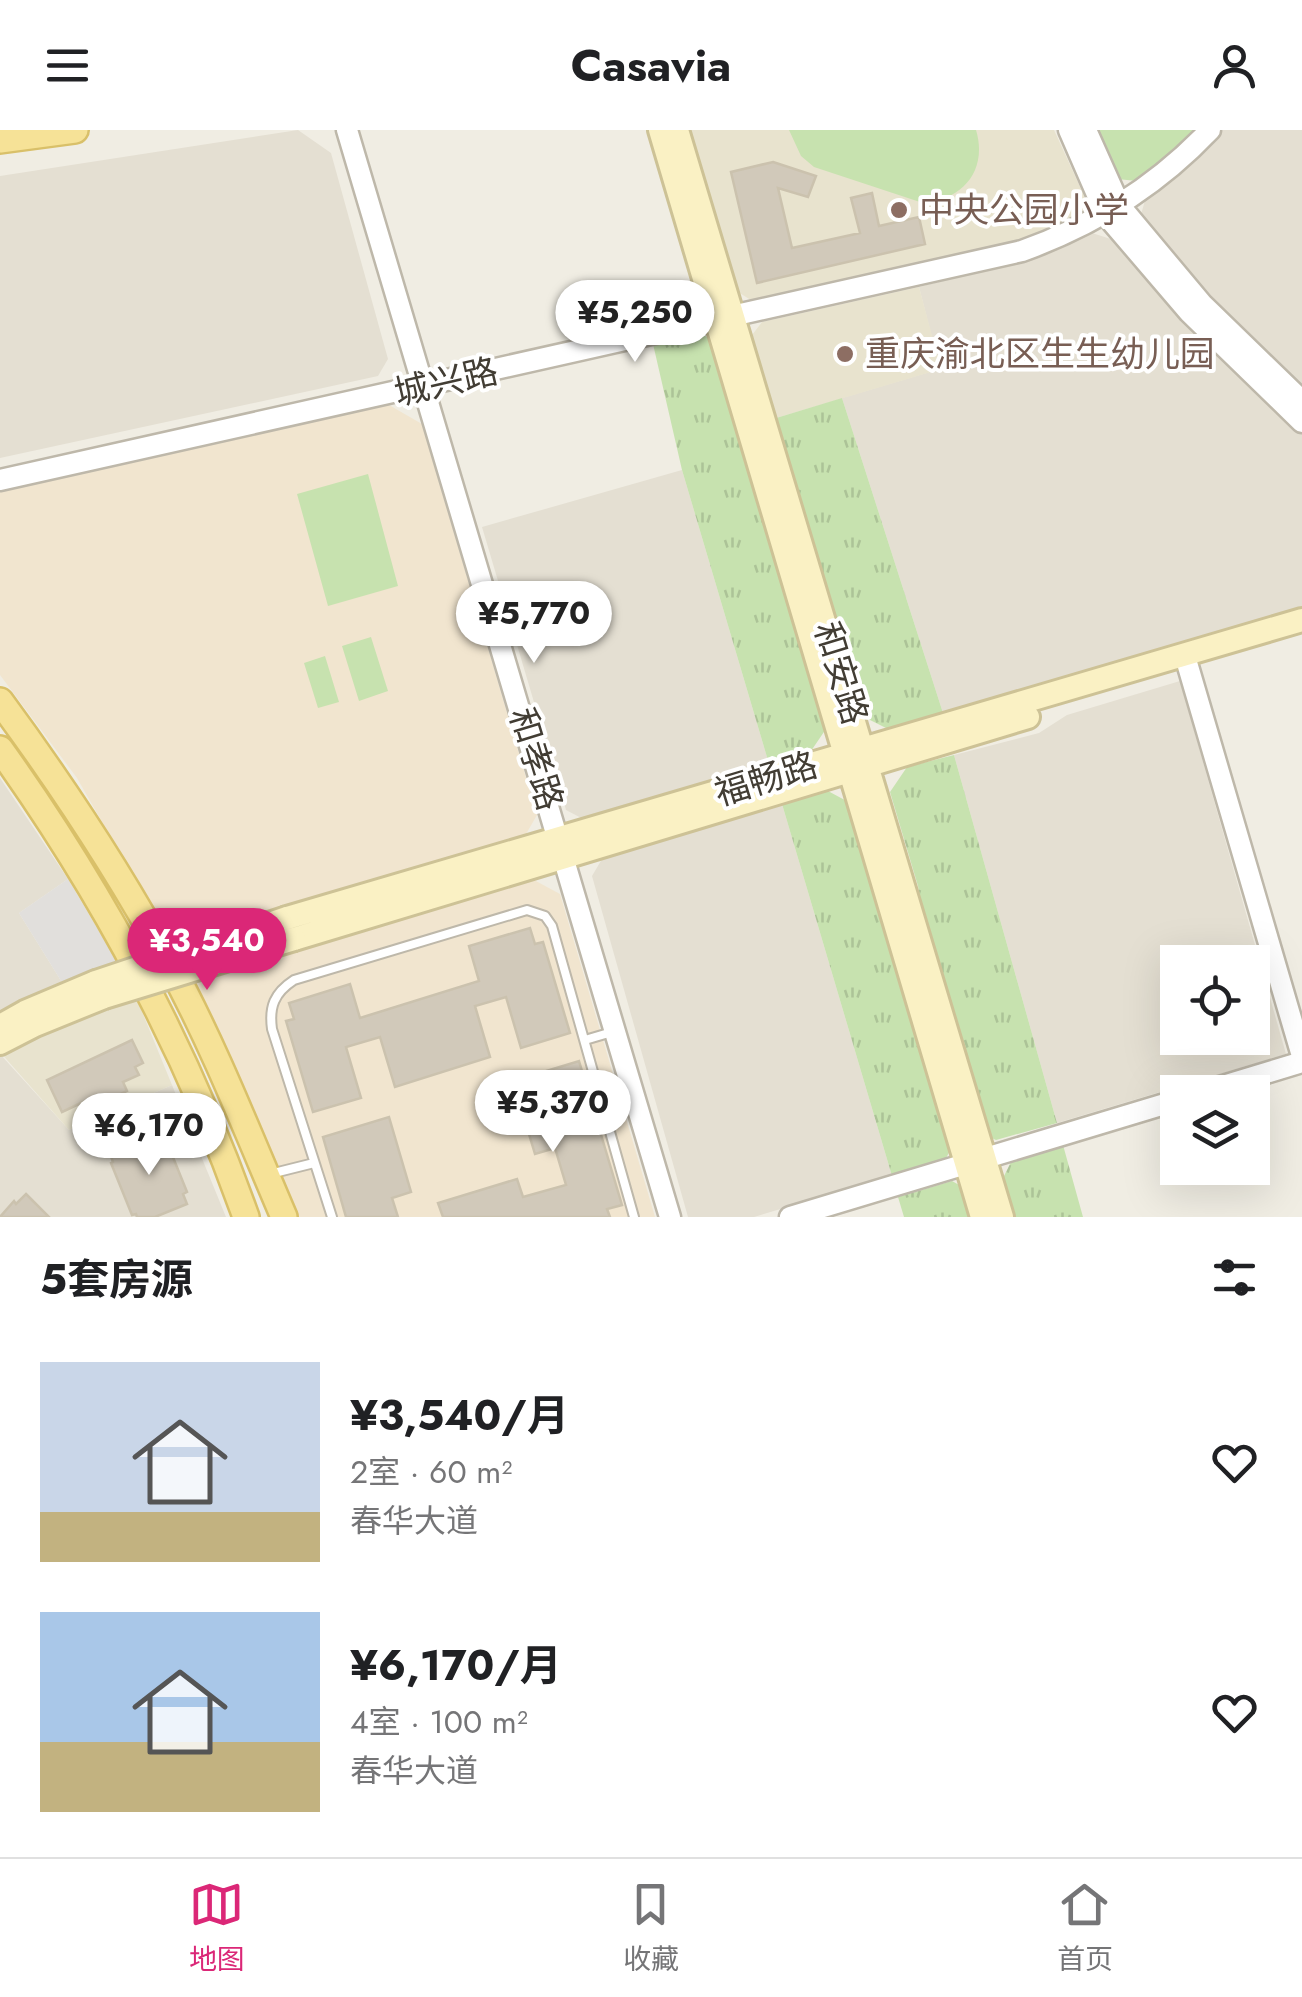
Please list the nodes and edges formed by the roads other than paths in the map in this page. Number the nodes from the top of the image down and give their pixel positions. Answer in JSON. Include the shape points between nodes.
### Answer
{"nodes":[{"id":1,"x":75,"y":130,"type":"edge"},
{"id":2,"x":348,"y":130,"type":"edge"},
{"id":3,"x":660,"y":130,"type":"edge"},
{"id":4,"x":678,"y":130,"type":"edge"},
{"id":5,"x":1068,"y":130,"type":"edge"},
{"id":6,"x":1086,"y":130,"type":"edge"},
{"id":7,"x":1210,"y":130,"type":"edge"},
{"id":8,"x":0,"y":140,"type":"edge"},
{"id":9,"x":1113,"y":211,"type":"junction"},
{"id":10,"x":726,"y":318,"type":"junction"},
{"id":11,"x":423,"y":387,"type":"junction"},
{"id":12,"x":1302,"y":401,"type":"edge"},
{"id":13,"x":1302,"y":422,"type":"edge"},
{"id":14,"x":0,"y":480,"type":"edge"},
{"id":15,"x":1302,"y":620,"type":"edge"},
{"id":16,"x":1302,"y":634,"type":"edge"},
{"id":17,"x":1187,"y":662,"type":"junction"},
{"id":18,"x":0,"y":701,"type":"edge"},
{"id":19,"x":0,"y":749,"type":"edge"},
{"id":20,"x":857,"y":760,"type":"junction"},
{"id":21,"x":563,"y":849,"type":"junction"},
{"id":22,"x":100,"y":990,"type":"junction"},
{"id":23,"x":0,"y":1026,"type":"edge"},
{"id":24,"x":616,"y":1030,"type":"junction"},
{"id":25,"x":585,"y":1040,"type":"junction"},
{"id":26,"x":0,"y":1043,"type":"edge"},
{"id":27,"x":1302,"y":1059,"type":"edge"},
{"id":28,"x":1254,"y":1075,"type":"edge"},
{"id":29,"x":1160,"y":1106,"type":"edge"},
{"id":30,"x":976,"y":1162,"type":"junction"},
{"id":31,"x":314,"y":1163,"type":"junction"},
{"id":32,"x":266,"y":1175,"type":"junction"},
{"id":33,"x":246,"y":1217,"type":"edge"},
{"id":34,"x":284,"y":1217,"type":"edge"},
{"id":35,"x":332,"y":1217,"type":"edge"},
{"id":36,"x":634,"y":1217,"type":"edge"},
{"id":37,"x":670,"y":1217,"type":"edge"},
{"id":38,"x":790,"y":1217,"type":"edge"},
{"id":39,"x":982,"y":1217,"type":"edge"},
{"id":40,"x":1002,"y":1217,"type":"edge"}],
"edges":[{"from":1,"to":8,"type":"main road"},
{"from":2,"to":11,"type":"street","name":"和孝路"},
{"from":3,"to":10,"type":"main road","name":"和安路"},
{"from":4,"to":10,"type":"main road","name":"和安路"},
{"from":5,"to":9,"type":"street"},
{"from":6,"to":9,"type":"street"},
{"from":7,"to":9,"type":"street","name":"城兴路"},
{"from":9,"to":10,"type":"street","name":"城兴路","via":[[1022,252]]},
{"from":9,"to":12,"type":"street"},
{"from":9,"to":13,"type":"street","via":[[1189,312]]},
{"from":10,"to":11,"type":"street","name":"城兴路"},
{"from":10,"to":20,"type":"main road","name":"和安路"},
{"from":11,"to":14,"type":"street","name":"城兴路"},
{"from":11,"to":21,"type":"street","name":"和孝路"},
{"from":15,"to":17,"type":"main road","name":"福畅路"},
{"from":16,"to":17,"type":"main road","name":"福畅路"},
{"from":17,"to":20,"type":"main road","name":"福畅路"},
{"from":17,"to":27,"type":"street"},
{"from":18,"to":32,"type":"main road","via":[[63,786],[170,966]]},
{"from":19,"to":33,"type":"main road","via":[[142,974]]},
{"from":20,"to":21,"type":"main road","name":"福畅路"},
{"from":20,"to":30,"type":"main road","name":"和安路"},
{"from":21,"to":22,"type":"main road","name":"福畅路","bridge":true},
{"from":21,"to":24,"type":"street","name":"和孝路"},
{"from":22,"to":23,"type":"main road"},
{"from":22,"to":26,"type":"main road"},
{"from":24,"to":25,"type":"lane"},
{"from":24,"to":37,"type":"street","name":"和孝路"},
{"from":25,"to":31,"type":"lane","via":[[552,926],[537,911],[294,980],[277,994],[270,1016]]},
{"from":25,"to":36,"type":"lane"},
{"from":27,"to":28,"type":"street"},
{"from":29,"to":30,"type":"street"},
{"from":30,"to":38,"type":"street"},
{"from":30,"to":39,"type":"main road","name":"和安路"},
{"from":30,"to":40,"type":"main road","name":"和安路"},
{"from":31,"to":32,"type":"lane"},
{"from":31,"to":35,"type":"lane"},
{"from":32,"to":34,"type":"main road"}]}
